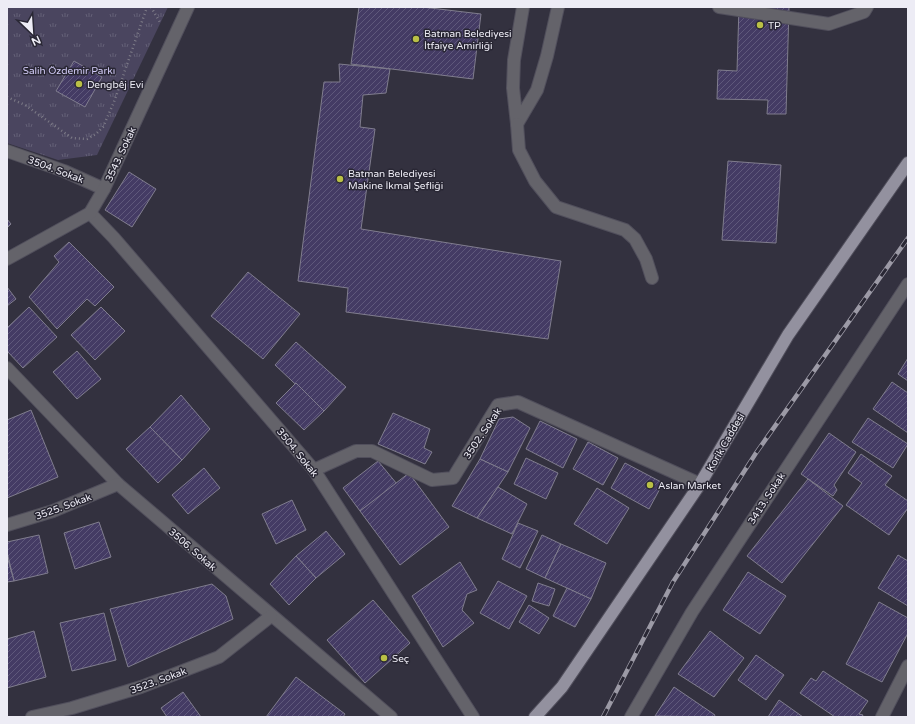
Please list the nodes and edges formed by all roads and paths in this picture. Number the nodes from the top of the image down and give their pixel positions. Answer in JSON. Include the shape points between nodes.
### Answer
{"nodes":[{"id":1,"x":147,"y":7,"type":"edge"},
{"id":2,"x":188,"y":7,"type":"edge"},
{"id":3,"x":523,"y":7,"type":"edge"},
{"id":4,"x":558,"y":7,"type":"edge"},
{"id":5,"x":719,"y":7,"type":"edge"},
{"id":6,"x":867,"y":7,"type":"edge"},
{"id":7,"x":7,"y":97,"type":"edge"},
{"id":8,"x":517,"y":124,"type":"junction"},
{"id":9,"x":7,"y":151,"type":"edge"},
{"id":10,"x":908,"y":163,"type":"edge"},
{"id":11,"x":104,"y":189,"type":"junction"},
{"id":12,"x":90,"y":213,"type":"junction"},
{"id":13,"x":7,"y":259,"type":"edge"},
{"id":14,"x":652,"y":278,"type":"dead end"},
{"id":15,"x":908,"y":284,"type":"edge"},
{"id":16,"x":7,"y":368,"type":"edge"},
{"id":17,"x":314,"y":470,"type":"junction"},
{"id":18,"x":118,"y":484,"type":"junction"},
{"id":19,"x":700,"y":484,"type":"junction"},
{"id":20,"x":7,"y":524,"type":"edge"},
{"id":21,"x":271,"y":616,"type":"junction"},
{"id":22,"x":908,"y":666,"type":"edge"},
{"id":23,"x":32,"y":717,"type":"edge"},
{"id":24,"x":391,"y":717,"type":"edge"},
{"id":25,"x":473,"y":717,"type":"edge"},
{"id":26,"x":535,"y":717,"type":"edge"},
{"id":27,"x":630,"y":717,"type":"edge"},
{"id":28,"x":882,"y":717,"type":"edge"}],
"edges":[{"from":1,"to":7,"type":"path","via":[[114,102],[103,127],[96,134],[87,139],[72,138],[25,105]]},
{"from":2,"to":11,"type":"street","name":"3543. Sokak"},
{"from":3,"to":8,"type":"street","via":[[514,60]]},
{"from":4,"to":8,"type":"street","via":[[537,90]]},
{"from":5,"to":6,"type":"street","via":[[829,24],[864,12]]},
{"from":8,"to":14,"type":"street","via":[[519,150],[535,181],[556,207],[625,230],[635,239],[646,259]]},
{"from":9,"to":11,"type":"street","name":"3504. Sokak","via":[[64,171]]},
{"from":10,"to":19,"type":"main road","name":"Korik Caddesi","via":[[788,335]]},
{"from":11,"to":12,"type":"street","name":"3543. Sokak"},
{"from":12,"to":13,"type":"street"},
{"from":12,"to":17,"type":"street","name":"3504. Sokak"},
{"from":15,"to":27,"type":"street","name":"3413. Sokak","via":[[692,612]]},
{"from":16,"to":18,"type":"street","name":"3506. Sokak"},
{"from":17,"to":19,"type":"street","name":"3502. Sokak","via":[[356,451],[372,451],[432,480],[453,478],[498,405],[518,402]]},
{"from":17,"to":25,"type":"street","name":"3504. Sokak"},
{"from":18,"to":20,"type":"street","name":"3525. Sokak","via":[[53,511]]},
{"from":18,"to":21,"type":"street","name":"3506. Sokak"},
{"from":19,"to":26,"type":"main road","name":"Korik Caddesi","via":[[562,687]]},
{"from":21,"to":23,"type":"street","name":"3523. Sokak","via":[[219,657],[141,687]]},
{"from":21,"to":24,"type":"street","name":"3506. Sokak"},
{"from":22,"to":28,"type":"street"}]}
